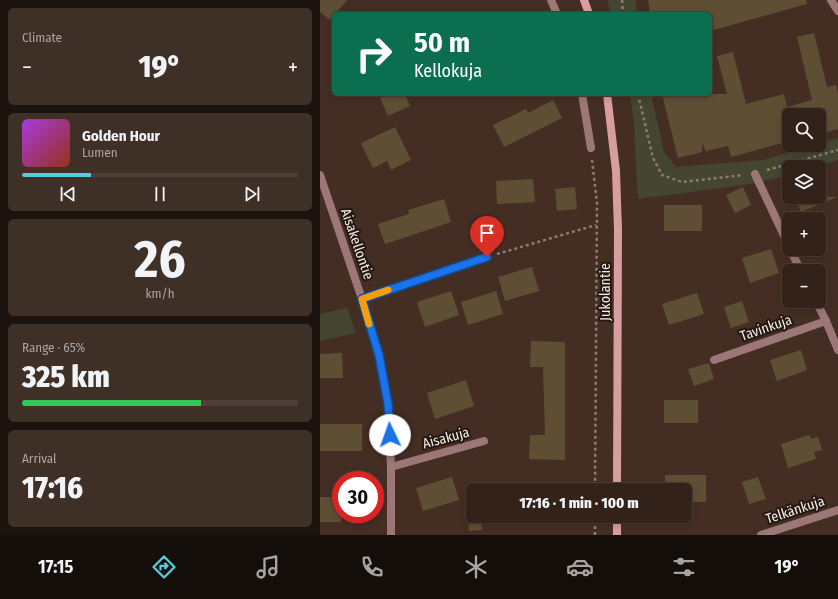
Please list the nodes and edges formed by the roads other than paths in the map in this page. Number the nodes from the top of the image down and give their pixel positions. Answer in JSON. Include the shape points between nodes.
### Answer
{"nodes":[{"id":1,"x":551,"y":0,"type":"edge"},
{"id":2,"x":584,"y":0,"type":"edge"},
{"id":3,"x":831,"y":0,"type":"edge"},
{"id":4,"x":838,"y":11,"type":"edge"},
{"id":5,"x":557,"y":12,"type":"edge"},
{"id":6,"x":587,"y":12,"type":"edge"},
{"id":7,"x":582,"y":96,"type":"edge"},
{"id":8,"x":607,"y":96,"type":"edge"},
{"id":9,"x":591,"y":148,"type":"road end"},
{"id":10,"x":755,"y":174,"type":"road end"},
{"id":11,"x":320,"y":175,"type":"edge"},
{"id":12,"x":782,"y":231,"type":"edge"},
{"id":13,"x":487,"y":257,"type":"road end"},
{"id":14,"x":362,"y":299,"type":"junction"},
{"id":15,"x":820,"y":308,"type":"edge"},
{"id":16,"x":826,"y":321,"type":"junction"},
{"id":17,"x":838,"y":350,"type":"edge"},
{"id":18,"x":714,"y":360,"type":"dead end"},
{"id":19,"x":484,"y":441,"type":"dead end"},
{"id":20,"x":391,"y":467,"type":"junction"},
{"id":21,"x":617,"y":483,"type":"edge"},
{"id":22,"x":838,"y":510,"type":"edge"},
{"id":23,"x":617,"y":523,"type":"edge"},
{"id":24,"x":391,"y":535,"type":"edge"},
{"id":25,"x":617,"y":535,"type":"edge"},
{"id":26,"x":761,"y":535,"type":"edge"}],
"edges":[{"from":1,"to":5,"type":"street"},
{"from":2,"to":6,"type":"street"},
{"from":3,"to":4,"type":"street"},
{"from":7,"to":9,"type":"street"},
{"from":8,"to":21,"type":"street","name":"Jukolantie","via":[[617,193]]},
{"from":10,"to":12,"type":"street"},
{"from":11,"to":14,"type":"street","name":"Aisakellontie"},
{"from":13,"to":14,"type":"street"},
{"from":14,"to":20,"type":"street","name":"Aisakellontie","via":[[379,355],[388,404]]},
{"from":15,"to":16,"type":"street"},
{"from":16,"to":17,"type":"street"},
{"from":16,"to":18,"type":"street","name":"Tavinkuja"},
{"from":19,"to":20,"type":"street","name":"Aisakuja"},
{"from":20,"to":24,"type":"street","name":"Aisakellontie"},
{"from":22,"to":26,"type":"street","name":"Telkänkuja"},
{"from":23,"to":25,"type":"street"}]}
